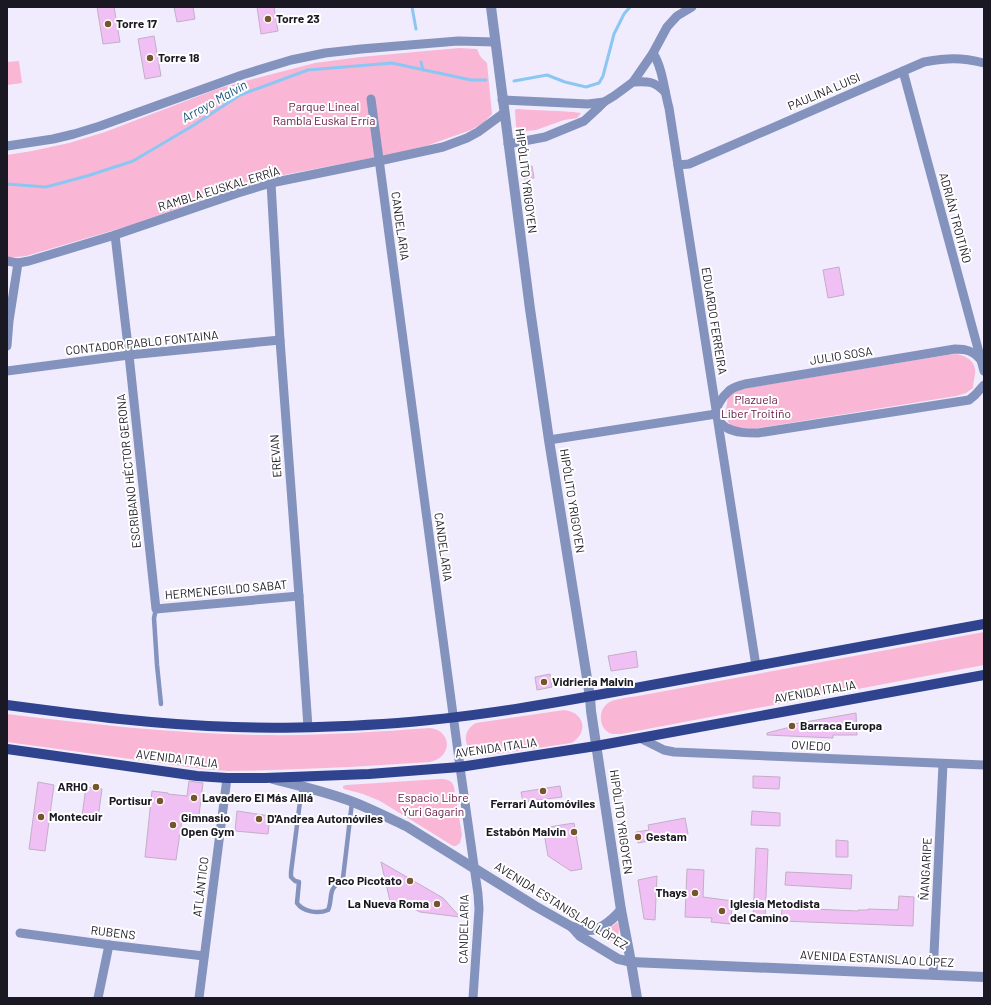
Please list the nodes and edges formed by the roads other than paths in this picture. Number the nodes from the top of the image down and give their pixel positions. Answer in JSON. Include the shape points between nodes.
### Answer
{"nodes":[{"id":1,"x":491,"y":7,"type":"edge"},
{"id":2,"x":692,"y":7,"type":"edge"},
{"id":3,"x":495,"y":42,"type":"junction"},
{"id":4,"x":653,"y":53,"type":"junction"},
{"id":5,"x":984,"y":63,"type":"edge"},
{"id":6,"x":903,"y":71,"type":"junction"},
{"id":7,"x":633,"y":82,"type":"junction"},
{"id":8,"x":665,"y":92,"type":"junction"},
{"id":9,"x":371,"y":99,"type":"dead end"},
{"id":10,"x":502,"y":100,"type":"junction"},
{"id":11,"x":604,"y":102,"type":"junction"},
{"id":12,"x":504,"y":113,"type":"junction"},
{"id":13,"x":508,"y":144,"type":"junction"},
{"id":14,"x":7,"y":146,"type":"edge"},
{"id":15,"x":379,"y":161,"type":"junction"},
{"id":16,"x":678,"y":165,"type":"junction"},
{"id":17,"x":271,"y":183,"type":"junction"},
{"id":18,"x":114,"y":235,"type":"junction"},
{"id":19,"x":7,"y":261,"type":"edge"},
{"id":20,"x":18,"y":263,"type":"junction"},
{"id":21,"x":280,"y":340,"type":"junction"},
{"id":22,"x":7,"y":346,"type":"edge"},
{"id":23,"x":129,"y":355,"type":"junction"},
{"id":24,"x":981,"y":360,"type":"junction"},
{"id":25,"x":984,"y":371,"type":"edge"},
{"id":26,"x":7,"y":372,"type":"edge"},
{"id":27,"x":984,"y":385,"type":"edge"},
{"id":28,"x":716,"y":414,"type":"junction"},
{"id":29,"x":549,"y":440,"type":"junction"},
{"id":30,"x":299,"y":596,"type":"junction"},
{"id":31,"x":156,"y":608,"type":"junction"},
{"id":32,"x":984,"y":624,"type":"edge"},
{"id":33,"x":756,"y":666,"type":"junction"},
{"id":34,"x":984,"y":674,"type":"edge"},
{"id":35,"x":590,"y":697,"type":"junction"},
{"id":36,"x":161,"y":704,"type":"dead end"},
{"id":37,"x":7,"y":705,"type":"edge"},
{"id":38,"x":454,"y":718,"type":"junction"},
{"id":39,"x":308,"y":727,"type":"junction"},
{"id":40,"x":640,"y":738,"type":"junction"},
{"id":41,"x":596,"y":746,"type":"junction"},
{"id":42,"x":7,"y":749,"type":"edge"},
{"id":43,"x":943,"y":764,"type":"junction"},
{"id":44,"x":984,"y":765,"type":"edge"},
{"id":45,"x":460,"y":767,"type":"junction"},
{"id":46,"x":227,"y":778,"type":"junction"},
{"id":47,"x":265,"y":778,"type":"junction"},
{"id":48,"x":302,"y":786,"type":"junction"},
{"id":49,"x":352,"y":802,"type":"junction"},
{"id":50,"x":474,"y":868,"type":"junction"},
{"id":51,"x":621,"y":910,"type":"junction"},
{"id":52,"x":572,"y":927,"type":"junction"},
{"id":53,"x":20,"y":932,"type":"dead end"},
{"id":54,"x":109,"y":945,"type":"junction"},
{"id":55,"x":204,"y":956,"type":"junction"},
{"id":56,"x":631,"y":962,"type":"junction"},
{"id":57,"x":932,"y":974,"type":"junction"},
{"id":58,"x":984,"y":977,"type":"edge"},
{"id":59,"x":98,"y":998,"type":"edge"},
{"id":60,"x":198,"y":998,"type":"edge"},
{"id":61,"x":473,"y":998,"type":"edge"},
{"id":62,"x":637,"y":998,"type":"edge"}],
"edges":[{"from":1,"to":3,"type":"street","name":"HIPÓLITO YRIGOYEN"},
{"from":2,"to":4,"type":"street","via":[[677,16],[667,27]]},
{"from":3,"to":10,"type":"street","name":"HIPÓLITO YRIGOYEN"},
{"from":3,"to":14,"type":"street","via":[[458,41],[361,49],[292,60],[74,134]]},
{"from":4,"to":7,"type":"street"},
{"from":4,"to":8,"type":"street","name":"EDUARDO FERREIRA"},
{"from":5,"to":6,"type":"street","name":"PAULINA LUISI","via":[[957,58],[941,59],[924,62]]},
{"from":6,"to":16,"type":"street","name":"PAULINA LUISI","via":[[689,164]]},
{"from":6,"to":24,"type":"street","name":"ADRIÁN TROITIÑO"},
{"from":7,"to":8,"type":"street","via":[[646,81]]},
{"from":7,"to":11,"type":"street"},
{"from":8,"to":16,"type":"street","name":"EDUARDO FERREIRA"},
{"from":9,"to":15,"type":"street","name":"CANDELARIA"},
{"from":10,"to":11,"type":"street","via":[[588,104]]},
{"from":10,"to":12,"type":"street","name":"HIPÓLITO YRIGOYEN"},
{"from":11,"to":13,"type":"street","via":[[584,121],[545,137]]},
{"from":12,"to":13,"type":"street","name":"HIPÓLITO YRIGOYEN"},
{"from":12,"to":15,"type":"street","name":"RAMBLA EUSKAL ERRÍA","via":[[467,138]]},
{"from":13,"to":29,"type":"street","name":"HIPÓLITO YRIGOYEN"},
{"from":15,"to":17,"type":"street","name":"RAMBLA EUSKAL ERRÍA"},
{"from":15,"to":38,"type":"street","name":"CANDELARIA"},
{"from":16,"to":28,"type":"street","name":"EDUARDO FERREIRA"},
{"from":17,"to":18,"type":"street","name":"RAMBLA EUSKAL ERRÍA"},
{"from":17,"to":21,"type":"street","name":"EREVAN"},
{"from":18,"to":20,"type":"street","name":"RAMBLA EUSKAL ERRÍA"},
{"from":18,"to":23,"type":"street","name":"ESCRIBANO HÉCTOR GERONA"},
{"from":19,"to":20,"type":"street","name":"RAMBLA EUSKAL ERRÍA"},
{"from":20,"to":22,"type":"street"},
{"from":21,"to":23,"type":"street","name":"CONTADOR PABLO FONTAINA"},
{"from":21,"to":30,"type":"street","name":"EREVAN"},
{"from":23,"to":26,"type":"street","name":"CONTADOR PABLO FONTAINA"},
{"from":23,"to":31,"type":"street","name":"ESCRIBANO HÉCTOR GERONA"},
{"from":24,"to":25,"type":"street","name":"ADRIÁN TROITIÑO"},
{"from":24,"to":28,"type":"street","name":"JULIO SOSA","via":[[969,350],[954,349],[745,384],[728,391],[720,400]]},
{"from":27,"to":28,"type":"street","via":[[976,396],[969,400],[758,433],[735,432],[728,429]]},
{"from":28,"to":29,"type":"street"},
{"from":28,"to":33,"type":"street","name":"EDUARDO FERREIRA"},
{"from":29,"to":35,"type":"street","name":"HIPÓLITO YRIGOYEN"},
{"from":30,"to":31,"type":"street","name":"HERMENEGILDO SABAT"},
{"from":30,"to":39,"type":"street","name":"EREVAN"},
{"from":31,"to":36,"type":"lane","name":"ESCRIBANO HÉCTOR GERONA","via":[[154,618]]},
{"from":32,"to":33,"type":"main road"},
{"from":33,"to":35,"type":"main road"},
{"from":34,"to":40,"type":"main road","name":"AVENIDA ITALIA"},
{"from":35,"to":38,"type":"main road"},
{"from":35,"to":41,"type":"street","name":"HIPÓLITO YRIGOYEN"},
{"from":37,"to":39,"type":"main road","via":[[160,722],[234,727]]},
{"from":38,"to":39,"type":"main road"},
{"from":38,"to":45,"type":"street","name":"CANDELARIA"},
{"from":40,"to":41,"type":"main road","name":"AVENIDA ITALIA"},
{"from":40,"to":43,"type":"street","name":"OVIEDO","via":[[674,752]]},
{"from":41,"to":45,"type":"main road","name":"AVENIDA ITALIA"},
{"from":41,"to":51,"type":"street","name":"HIPÓLITO YRIGOYEN"},
{"from":42,"to":46,"type":"main road","name":"AVENIDA ITALIA"},
{"from":43,"to":44,"type":"street","name":"OVIEDO"},
{"from":43,"to":57,"type":"street","name":"ÑANGARIPE"},
{"from":45,"to":47,"type":"main road","name":"AVENIDA ITALIA"},
{"from":45,"to":50,"type":"street","name":"CANDELARIA"},
{"from":46,"to":47,"type":"main road","name":"AVENIDA ITALIA"},
{"from":46,"to":55,"type":"street","name":"ATLÁNTICO"},
{"from":47,"to":48,"type":"street","name":"AVENIDA ESTANISLAO LÓPEZ"},
{"from":48,"to":49,"type":"street","name":"AVENIDA ESTANISLAO LÓPEZ"},
{"from":48,"to":49,"type":"lane","via":[[291,877],[299,882],[297,903],[304,909],[315,912],[328,910],[332,890],[343,878]]},
{"from":49,"to":50,"type":"street","name":"AVENIDA ESTANISLAO LÓPEZ","via":[[406,826]]},
{"from":50,"to":52,"type":"street","name":"AVENIDA ESTANISLAO LÓPEZ"},
{"from":50,"to":61,"type":"street","name":"CANDELARIA","via":[[479,909]]},
{"from":51,"to":52,"type":"street","via":[[611,921],[598,929],[590,931]]},
{"from":51,"to":56,"type":"street","name":"HIPÓLITO YRIGOYEN"},
{"from":52,"to":56,"type":"street","name":"AVENIDA ESTANISLAO LÓPEZ","via":[[580,936],[618,959]]},
{"from":53,"to":54,"type":"street","name":"RUBENS"},
{"from":54,"to":55,"type":"street","name":"RUBENS"},
{"from":54,"to":59,"type":"street"},
{"from":55,"to":60,"type":"street","name":"ATLÁNTICO"},
{"from":56,"to":57,"type":"street","name":"AVENIDA ESTANISLAO LÓPEZ"},
{"from":56,"to":62,"type":"street","name":"HIPÓLITO YRIGOYEN"},
{"from":57,"to":58,"type":"street","name":"AVENIDA ESTANISLAO LÓPEZ"}]}
